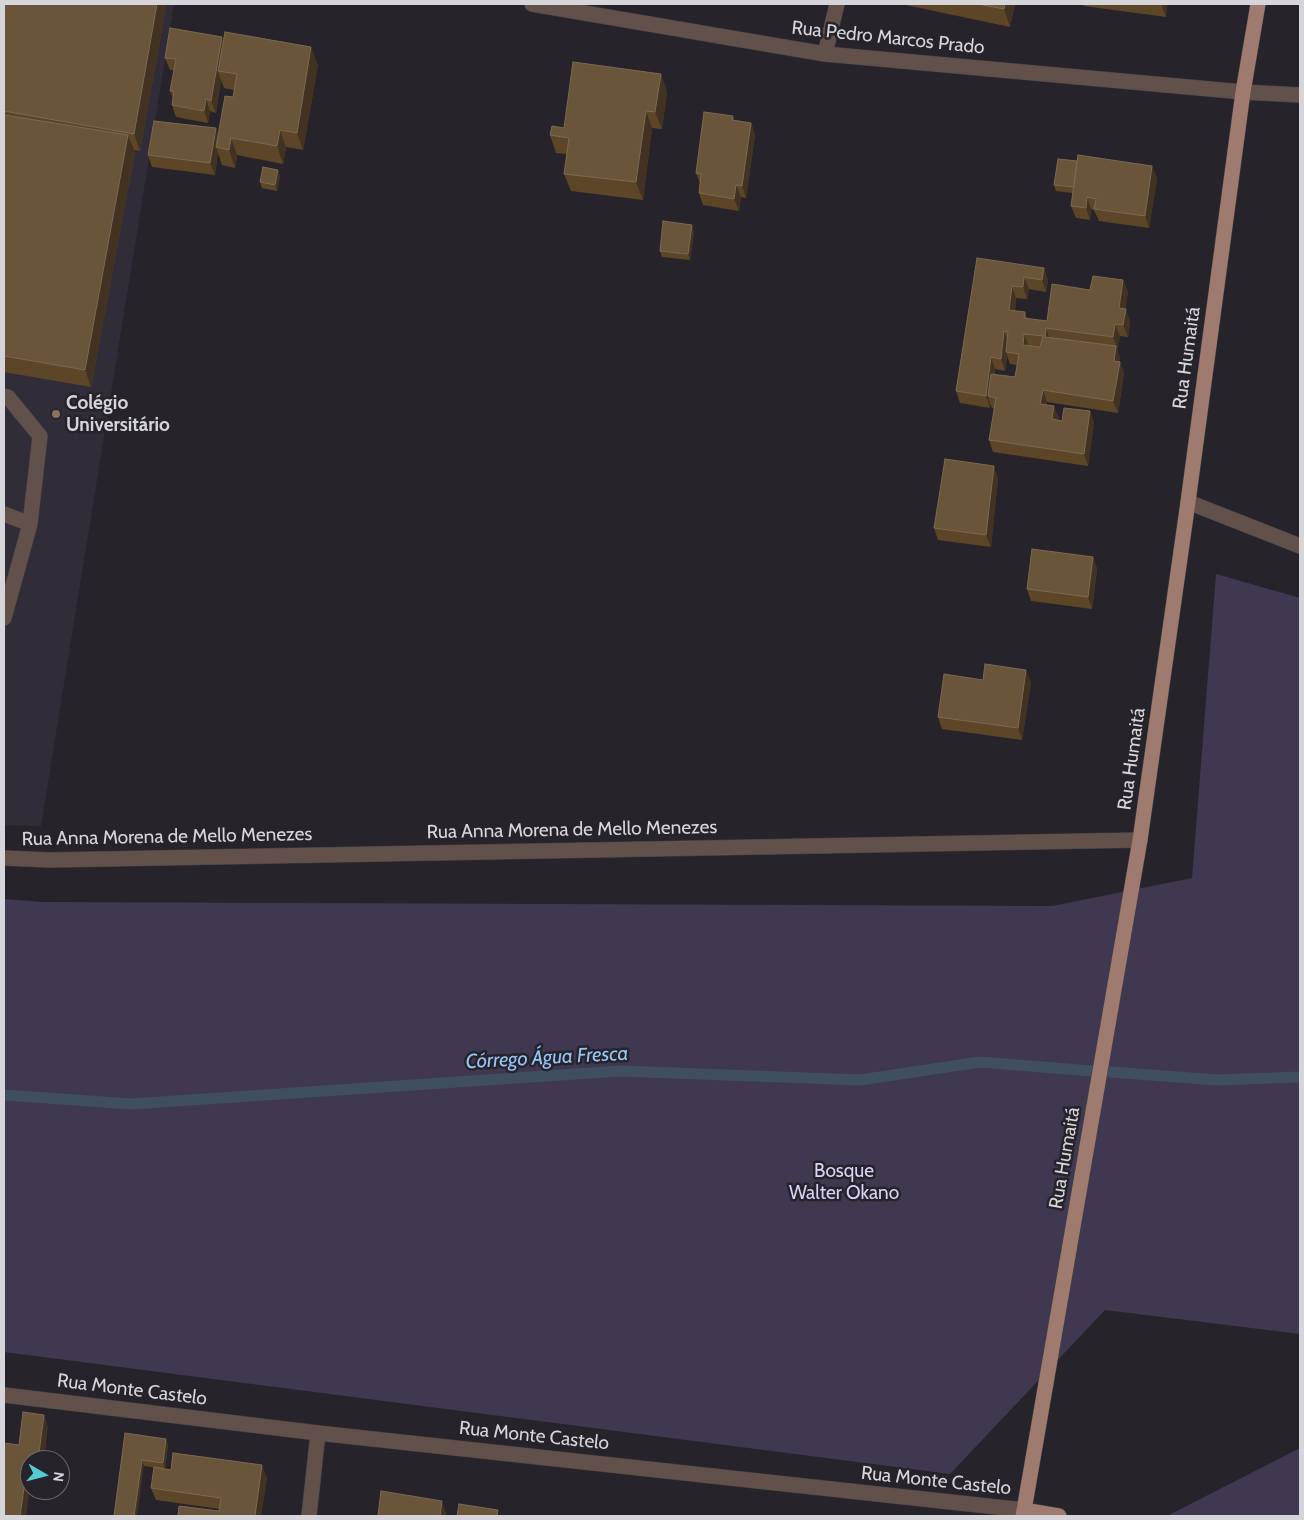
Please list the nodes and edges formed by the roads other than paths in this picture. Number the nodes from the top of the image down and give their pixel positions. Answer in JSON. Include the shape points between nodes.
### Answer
{"nodes":[{"id":1,"x":532,"y":4,"type":"edge"},
{"id":2,"x":838,"y":4,"type":"edge"},
{"id":3,"x":1258,"y":4,"type":"edge"},
{"id":4,"x":825,"y":54,"type":"junction"},
{"id":5,"x":1243,"y":92,"type":"junction"},
{"id":6,"x":1300,"y":95,"type":"edge"},
{"id":7,"x":4,"y":396,"type":"edge"},
{"id":8,"x":1188,"y":502,"type":"junction"},
{"id":9,"x":4,"y":514,"type":"edge"},
{"id":10,"x":30,"y":524,"type":"junction"},
{"id":11,"x":1300,"y":546,"type":"edge"},
{"id":12,"x":4,"y":618,"type":"edge"},
{"id":13,"x":1140,"y":840,"type":"junction"},
{"id":14,"x":4,"y":858,"type":"edge"},
{"id":15,"x":4,"y":1394,"type":"edge"},
{"id":16,"x":318,"y":1433,"type":"junction"},
{"id":17,"x":1024,"y":1513,"type":"edge"},
{"id":18,"x":309,"y":1516,"type":"edge"},
{"id":19,"x":1059,"y":1516,"type":"edge"}],
"edges":[{"from":1,"to":4,"type":"street","name":"Rua Pedro Marcos Prado"},
{"from":2,"to":4,"type":"street"},
{"from":3,"to":5,"type":"main road","name":"Rua Humaitá"},
{"from":4,"to":5,"type":"street","name":"Rua Pedro Marcos Prado"},
{"from":5,"to":6,"type":"street","name":"Rua Pedro Marcos Prado"},
{"from":5,"to":8,"type":"main road","name":"Rua Humaitá"},
{"from":7,"to":10,"type":"street","via":[[40,436]]},
{"from":8,"to":11,"type":"street"},
{"from":8,"to":13,"type":"main road","name":"Rua Humaitá"},
{"from":9,"to":10,"type":"street"},
{"from":10,"to":12,"type":"street"},
{"from":13,"to":14,"type":"street","name":"Rua Anna Morena de Mello Menezes","via":[[60,860]]},
{"from":13,"to":17,"type":"main road","name":"Rua Humaitá"},
{"from":15,"to":16,"type":"street","name":"Rua Monte Castelo"},
{"from":16,"to":17,"type":"street","name":"Rua Monte Castelo"},
{"from":16,"to":18,"type":"street"},
{"from":17,"to":19,"type":"main road","name":"Rua Monte Castelo"}]}
